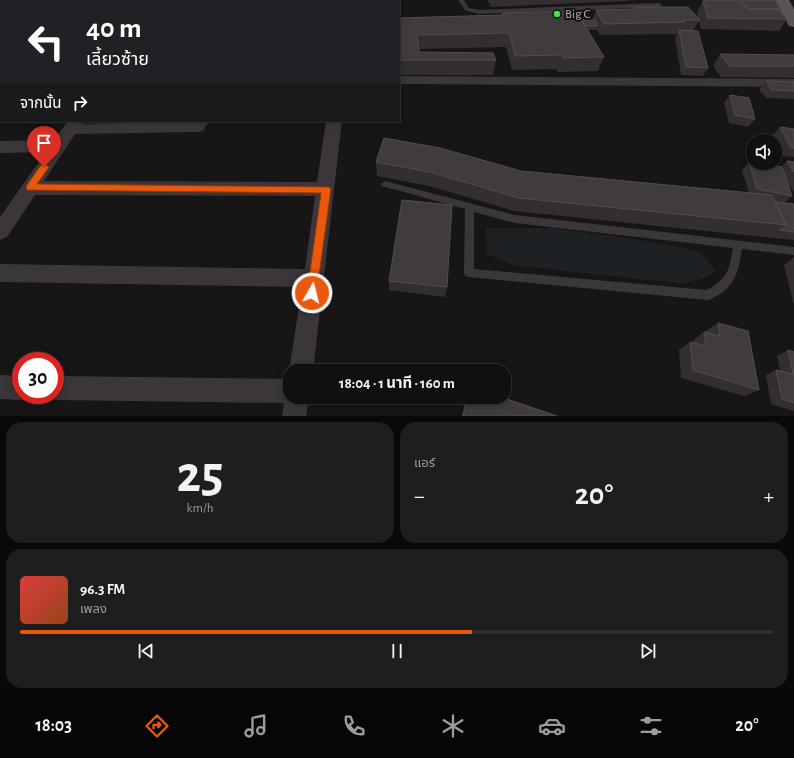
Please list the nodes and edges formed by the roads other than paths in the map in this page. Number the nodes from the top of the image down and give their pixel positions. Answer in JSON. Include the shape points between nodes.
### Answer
{"nodes":[{"id":1,"x":460,"y":0,"type":"edge"},
{"id":2,"x":782,"y":0,"type":"edge"},
{"id":3,"x":659,"y":4,"type":"dead end"},
{"id":4,"x":794,"y":23,"type":"edge"},
{"id":5,"x":400,"y":80,"type":"edge"},
{"id":6,"x":794,"y":83,"type":"edge"},
{"id":7,"x":201,"y":122,"type":"edge"},
{"id":8,"x":334,"y":122,"type":"edge"},
{"id":9,"x":73,"y":125,"type":"edge"},
{"id":10,"x":58,"y":146,"type":"junction"},
{"id":11,"x":0,"y":147,"type":"edge"},
{"id":12,"x":385,"y":184,"type":"dead end"},
{"id":13,"x":30,"y":188,"type":"junction"},
{"id":14,"x":326,"y":189,"type":"junction"},
{"id":15,"x":470,"y":207,"type":"junction"},
{"id":16,"x":0,"y":232,"type":"edge"},
{"id":17,"x":738,"y":244,"type":"junction"},
{"id":18,"x":794,"y":251,"type":"edge"},
{"id":19,"x":0,"y":273,"type":"edge"},
{"id":20,"x":314,"y":278,"type":"junction"},
{"id":21,"x":302,"y":364,"type":"edge"},
{"id":22,"x":0,"y":387,"type":"edge"},
{"id":23,"x":12,"y":388,"type":"edge"},
{"id":24,"x":64,"y":388,"type":"edge"},
{"id":25,"x":283,"y":391,"type":"edge"},
{"id":26,"x":296,"y":404,"type":"edge"},
{"id":27,"x":294,"y":416,"type":"edge"}],
"edges":[{"from":1,"to":3,"type":"lane","via":[[466,9],[479,12]]},
{"from":2,"to":4,"type":"main road"},
{"from":5,"to":6,"type":"street"},
{"from":7,"to":9,"type":"street","via":[[198,128]]},
{"from":8,"to":14,"type":"street"},
{"from":9,"to":10,"type":"street"},
{"from":10,"to":11,"type":"street"},
{"from":10,"to":13,"type":"street"},
{"from":12,"to":15,"type":"lane"},
{"from":13,"to":14,"type":"street"},
{"from":13,"to":16,"type":"street"},
{"from":14,"to":20,"type":"street"},
{"from":15,"to":17,"type":"lane","via":[[515,219]]},
{"from":15,"to":17,"type":"lane","via":[[469,273],[708,295],[722,288],[732,277]]},
{"from":17,"to":18,"type":"lane"},
{"from":19,"to":20,"type":"street"},
{"from":20,"to":21,"type":"street"},
{"from":22,"to":23,"type":"street"},
{"from":24,"to":25,"type":"street"},
{"from":26,"to":27,"type":"street"}]}
